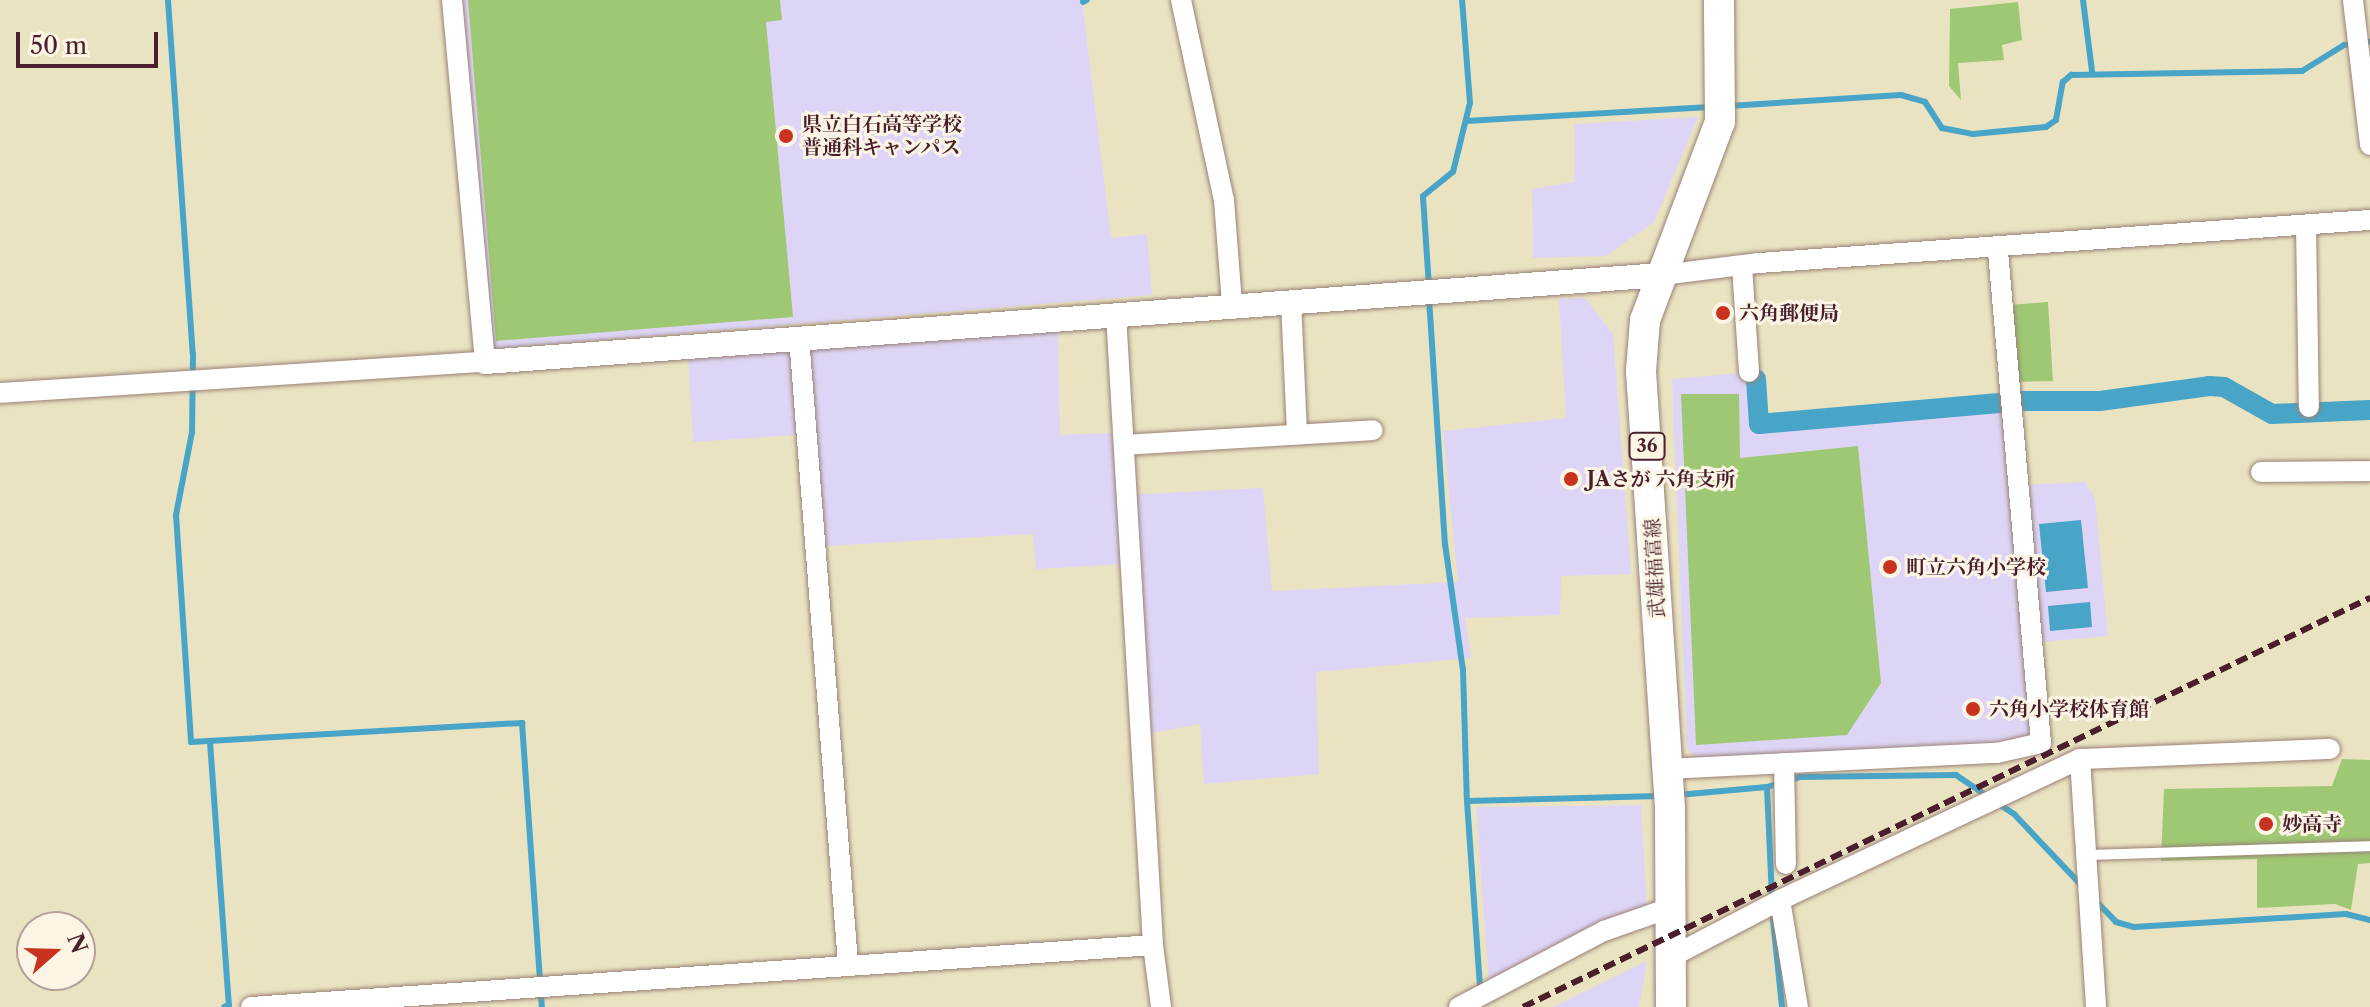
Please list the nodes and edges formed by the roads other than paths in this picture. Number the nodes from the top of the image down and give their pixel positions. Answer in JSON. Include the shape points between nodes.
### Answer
{"nodes":[{"id":1,"x":452,"y":0,"type":"edge"},
{"id":2,"x":1181,"y":0,"type":"edge"},
{"id":3,"x":1719,"y":0,"type":"edge"},
{"id":4,"x":2353,"y":0,"type":"edge"},
{"id":5,"x":2363,"y":26,"type":"edge"},
{"id":6,"x":2370,"y":145,"type":"edge"},
{"id":7,"x":2370,"y":220,"type":"edge"},
{"id":8,"x":2306,"y":225,"type":"junction"},
{"id":9,"x":1998,"y":250,"type":"junction"},
{"id":10,"x":1751,"y":265,"type":"junction"},
{"id":11,"x":1662,"y":275,"type":"junction"},
{"id":12,"x":1291,"y":301,"type":"junction"},
{"id":13,"x":1232,"y":305,"type":"junction"},
{"id":14,"x":1116,"y":314,"type":"junction"},
{"id":15,"x":799,"y":337,"type":"junction"},
{"id":16,"x":485,"y":362,"type":"junction"},
{"id":17,"x":1749,"y":372,"type":"dead end"},
{"id":18,"x":0,"y":393,"type":"edge"},
{"id":19,"x":2309,"y":407,"type":"dead end"},
{"id":20,"x":1373,"y":430,"type":"dead end"},
{"id":21,"x":1297,"y":433,"type":"junction"},
{"id":22,"x":1124,"y":445,"type":"junction"},
{"id":23,"x":2370,"y":471,"type":"edge"},
{"id":24,"x":2261,"y":472,"type":"dead end"},
{"id":25,"x":2330,"y":749,"type":"dead end"},
{"id":26,"x":2080,"y":759,"type":"junction"},
{"id":27,"x":1784,"y":767,"type":"junction"},
{"id":28,"x":1668,"y":787,"type":"junction"},
{"id":29,"x":2370,"y":846,"type":"edge"},
{"id":30,"x":1786,"y":864,"type":"dead end"},
{"id":31,"x":2086,"y":865,"type":"junction"},
{"id":32,"x":1773,"y":904,"type":"junction"},
{"id":33,"x":1672,"y":907,"type":"junction"},
{"id":34,"x":1153,"y":945,"type":"junction"},
{"id":35,"x":1673,"y":956,"type":"junction"},
{"id":36,"x":848,"y":964,"type":"junction"},
{"id":37,"x":251,"y":1007,"type":"edge"},
{"id":38,"x":1161,"y":1007,"type":"edge"},
{"id":39,"x":1460,"y":1007,"type":"edge"},
{"id":40,"x":1671,"y":1007,"type":"edge"},
{"id":41,"x":1798,"y":1007,"type":"edge"},
{"id":42,"x":2096,"y":1007,"type":"edge"}],
"edges":[{"from":1,"to":16,"type":"street"},
{"from":2,"to":13,"type":"street","via":[[1224,200]]},
{"from":3,"to":11,"type":"main road","name":"武雄福富線","number":"36","via":[[1721,109]]},
{"from":4,"to":5,"type":"street"},
{"from":5,"to":6,"type":"street","via":[[2360,56]]},
{"from":7,"to":8,"type":"street"},
{"from":8,"to":9,"type":"street"},
{"from":8,"to":19,"type":"street"},
{"from":9,"to":10,"type":"street"},
{"from":9,"to":27,"type":"street","via":[[2041,743],[1997,753]]},
{"from":10,"to":11,"type":"street"},
{"from":10,"to":17,"type":"street"},
{"from":11,"to":12,"type":"street"},
{"from":11,"to":28,"type":"main road","name":"武雄福富線","number":"36","via":[[1645,320],[1641,371]]},
{"from":12,"to":13,"type":"street"},
{"from":12,"to":21,"type":"street"},
{"from":13,"to":14,"type":"street"},
{"from":14,"to":15,"type":"street"},
{"from":14,"to":22,"type":"street"},
{"from":15,"to":16,"type":"street"},
{"from":15,"to":36,"type":"street"},
{"from":16,"to":18,"type":"street"},
{"from":20,"to":21,"type":"street"},
{"from":21,"to":22,"type":"street"},
{"from":22,"to":34,"type":"street"},
{"from":23,"to":24,"type":"street"},
{"from":25,"to":26,"type":"street"},
{"from":26,"to":31,"type":"street"},
{"from":26,"to":32,"type":"street"},
{"from":27,"to":28,"type":"street"},
{"from":27,"to":30,"type":"street"},
{"from":28,"to":33,"type":"main road","name":"武雄福富線","number":"36"},
{"from":29,"to":31,"type":"lane"},
{"from":31,"to":42,"type":"street"},
{"from":32,"to":35,"type":"street"},
{"from":32,"to":41,"type":"street"},
{"from":33,"to":35,"type":"main road","name":"武雄福富線","number":"36"},
{"from":33,"to":39,"type":"street","via":[[1604,931]]},
{"from":34,"to":36,"type":"street"},
{"from":34,"to":38,"type":"street"},
{"from":35,"to":40,"type":"main road","name":"武雄福富線","number":"36"},
{"from":36,"to":37,"type":"street"}]}
